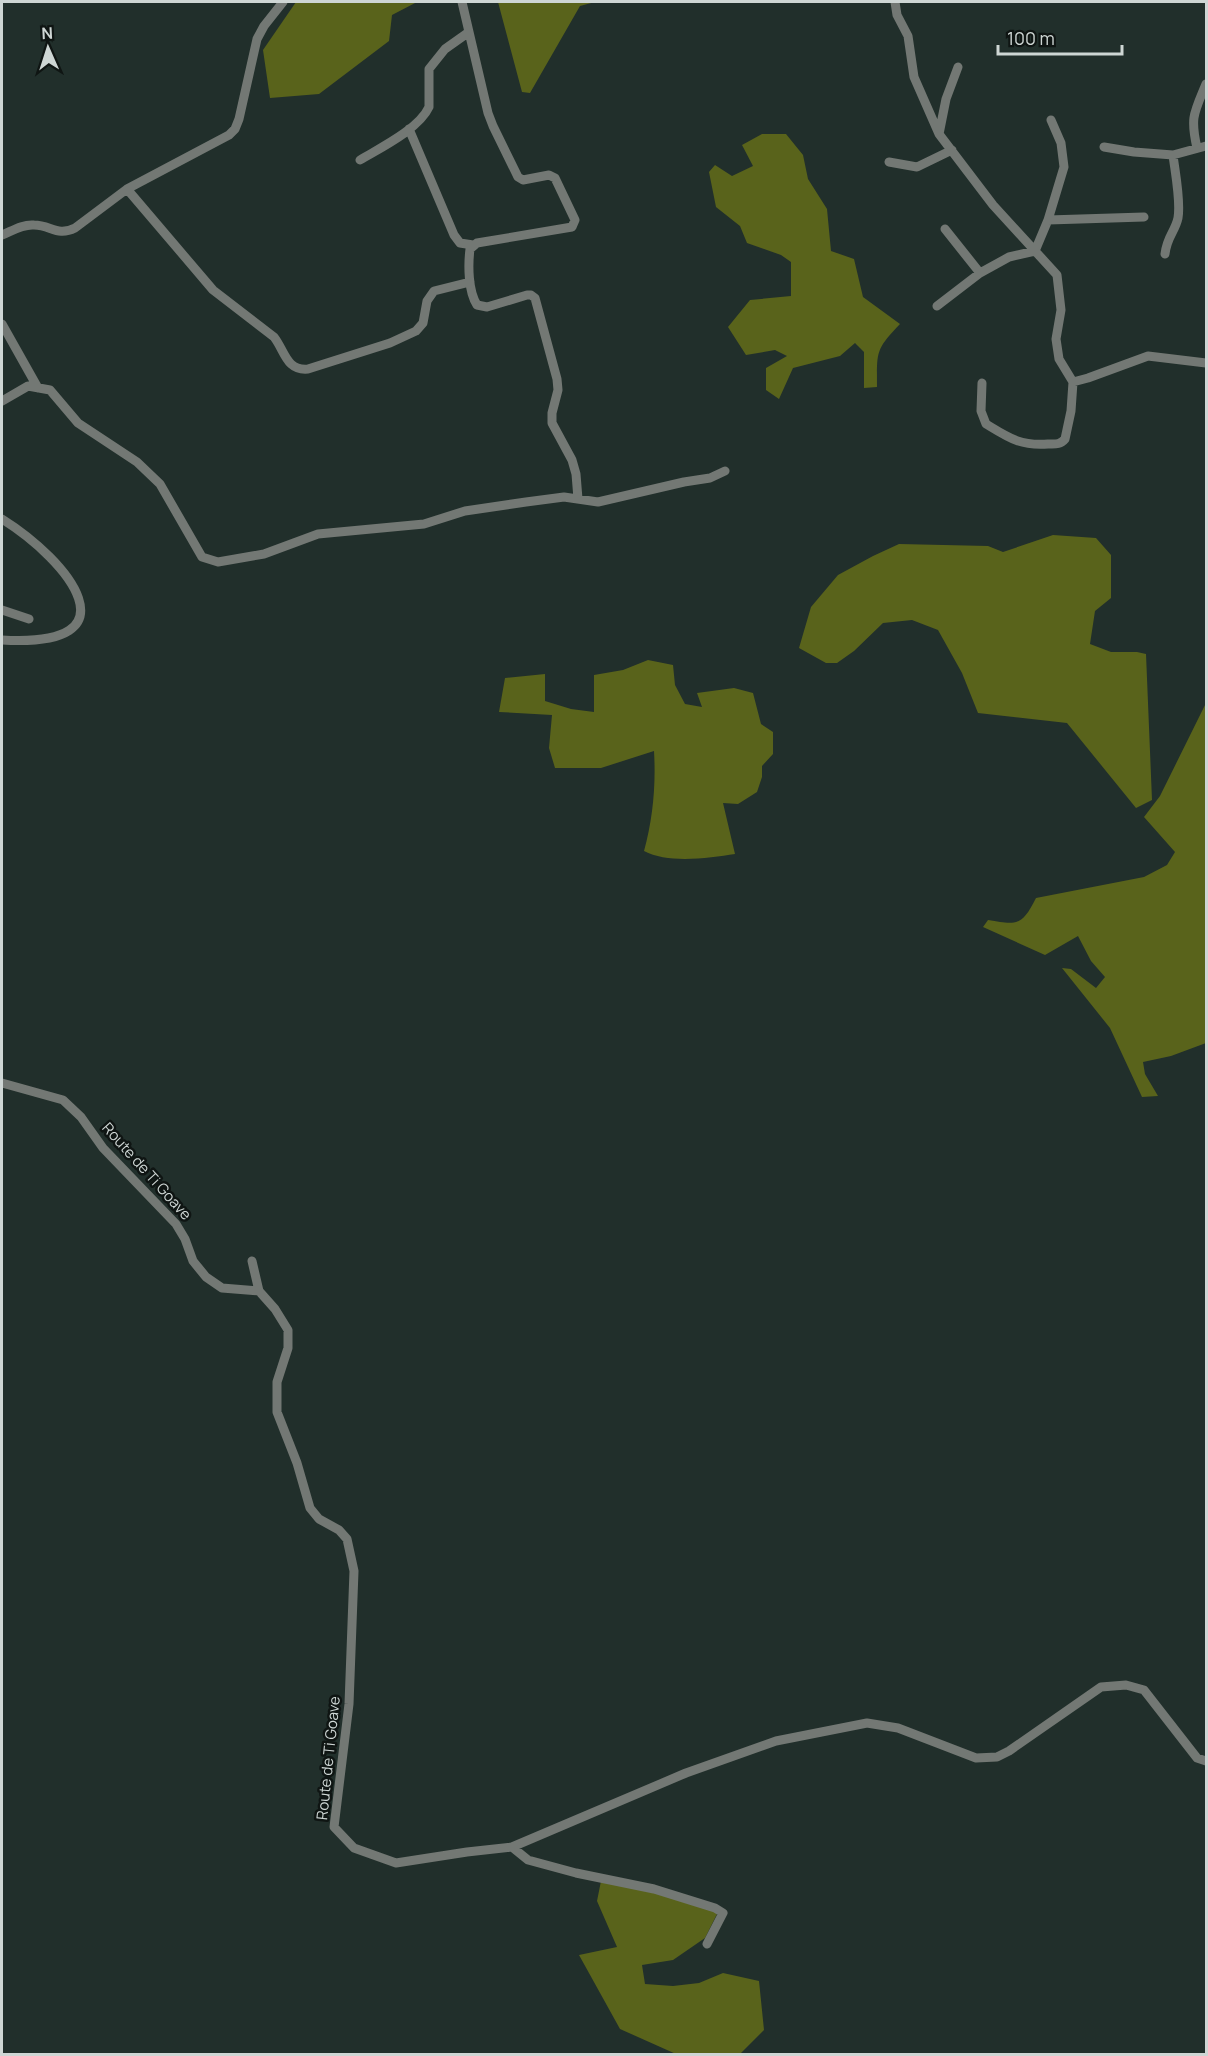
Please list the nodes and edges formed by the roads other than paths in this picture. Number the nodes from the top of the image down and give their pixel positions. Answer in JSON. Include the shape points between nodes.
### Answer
{"nodes":[{"id":1,"x":283,"y":2,"type":"edge"},
{"id":2,"x":462,"y":2,"type":"edge"},
{"id":3,"x":896,"y":2,"type":"edge"},
{"id":4,"x":469,"y":32,"type":"junction"},
{"id":5,"x":958,"y":67,"type":"dead end"},
{"id":6,"x":1206,"y":84,"type":"edge"},
{"id":7,"x":1051,"y":120,"type":"dead end"},
{"id":8,"x":409,"y":129,"type":"junction"},
{"id":9,"x":939,"y":134,"type":"junction"},
{"id":10,"x":1104,"y":147,"type":"dead end"},
{"id":11,"x":1202,"y":147,"type":"edge"},
{"id":12,"x":952,"y":150,"type":"junction"},
{"id":13,"x":1173,"y":155,"type":"junction"},
{"id":14,"x":360,"y":160,"type":"dead end"},
{"id":15,"x":890,"y":162,"type":"dead end"},
{"id":16,"x":127,"y":189,"type":"junction"},
{"id":17,"x":1144,"y":217,"type":"dead end"},
{"id":18,"x":1048,"y":220,"type":"junction"},
{"id":19,"x":945,"y":229,"type":"dead end"},
{"id":20,"x":2,"y":235,"type":"edge"},
{"id":21,"x":473,"y":245,"type":"junction"},
{"id":22,"x":1035,"y":251,"type":"junction"},
{"id":23,"x":1166,"y":254,"type":"dead end"},
{"id":24,"x":980,"y":273,"type":"junction"},
{"id":25,"x":470,"y":282,"type":"junction"},
{"id":26,"x":936,"y":306,"type":"dead end"},
{"id":27,"x":2,"y":324,"type":"edge"},
{"id":28,"x":1206,"y":363,"type":"edge"},
{"id":29,"x":1073,"y":382,"type":"junction"},
{"id":30,"x":982,"y":383,"type":"dead end"},
{"id":31,"x":38,"y":388,"type":"junction"},
{"id":32,"x":2,"y":401,"type":"edge"},
{"id":33,"x":725,"y":471,"type":"dead end"},
{"id":34,"x":578,"y":499,"type":"junction"},
{"id":35,"x":2,"y":519,"type":"edge"},
{"id":36,"x":2,"y":610,"type":"edge"},
{"id":37,"x":28,"y":619,"type":"dead end"},
{"id":38,"x":2,"y":640,"type":"edge"},
{"id":39,"x":2,"y":1083,"type":"edge"},
{"id":40,"x":252,"y":1260,"type":"dead end"},
{"id":41,"x":259,"y":1291,"type":"junction"},
{"id":42,"x":1206,"y":1761,"type":"edge"},
{"id":43,"x":512,"y":1847,"type":"junction"},
{"id":44,"x":707,"y":1944,"type":"dead end"}],
"edges":[{"from":1,"to":16,"type":"street","via":[[257,39],[235,129]]},
{"from":2,"to":4,"type":"street"},
{"from":3,"to":9,"type":"street","via":[[897,15],[908,36],[914,77]]},
{"from":4,"to":8,"type":"street","via":[[445,49],[429,69],[429,107]]},
{"from":4,"to":21,"type":"street","via":[[493,126],[518,177],[555,178],[575,220],[572,227]]},
{"from":5,"to":9,"type":"street"},
{"from":6,"to":11,"type":"street","via":[[1192,128]]},
{"from":7,"to":18,"type":"street","via":[[1064,167]]},
{"from":8,"to":14,"type":"street"},
{"from":8,"to":21,"type":"street","via":[[454,236],[460,243]]},
{"from":9,"to":12,"type":"street"},
{"from":10,"to":13,"type":"street"},
{"from":11,"to":13,"type":"street"},
{"from":12,"to":15,"type":"street","via":[[917,167]]},
{"from":12,"to":22,"type":"street","via":[[993,205]]},
{"from":13,"to":23,"type":"street","via":[[1178,219],[1166,241]]},
{"from":16,"to":20,"type":"street","via":[[67,232],[34,225]]},
{"from":16,"to":25,"type":"street","via":[[213,290],[274,337],[290,365],[300,370],[390,343],[416,331],[423,323],[434,291]]},
{"from":17,"to":18,"type":"street"},
{"from":18,"to":22,"type":"street"},
{"from":19,"to":24,"type":"street"},
{"from":21,"to":25,"type":"street","via":[[469,256]]},
{"from":22,"to":24,"type":"street","via":[[1009,257]]},
{"from":22,"to":29,"type":"street","via":[[1057,275],[1061,310],[1056,339],[1059,359]]},
{"from":24,"to":26,"type":"street"},
{"from":25,"to":34,"type":"street","via":[[474,301],[481,307],[527,295],[535,298],[557,379],[552,423],[572,460]]},
{"from":27,"to":31,"type":"street"},
{"from":28,"to":29,"type":"street","via":[[1148,356]]},
{"from":29,"to":30,"type":"street","via":[[1065,439],[1058,444],[1030,445],[986,424],[981,411]]},
{"from":31,"to":32,"type":"street","via":[[28,386]]},
{"from":31,"to":34,"type":"street","via":[[50,390],[78,423],[137,462],[160,484],[202,557],[218,562],[264,554],[318,534],[424,524],[465,511],[564,497]]},
{"from":33,"to":34,"type":"street","via":[[710,478],[598,502]]},
{"from":35,"to":38,"type":"street","via":[[42,548],[65,573],[81,603],[80,618],[62,633],[42,640]]},
{"from":36,"to":37,"type":"street"},
{"from":39,"to":41,"type":"street","name":"Route de Ti Goave","via":[[63,1100],[176,1224],[193,1261],[206,1277],[222,1288]]},
{"from":40,"to":41,"type":"street"},
{"from":41,"to":43,"type":"street","name":"Route de Ti Goave","via":[[288,1330],[288,1348],[277,1382],[277,1412],[310,1508],[347,1539],[354,1571],[350,1704],[334,1827],[354,1848],[396,1863]]},
{"from":42,"to":43,"type":"street","name":"Route de Ti Goave","via":[[1197,1758],[1144,1690],[1126,1684],[1101,1687],[997,1757],[976,1758],[898,1728],[867,1723],[776,1741],[686,1773]]},
{"from":43,"to":44,"type":"street","via":[[528,1860],[654,1889],[715,1908],[723,1913]]}]}
